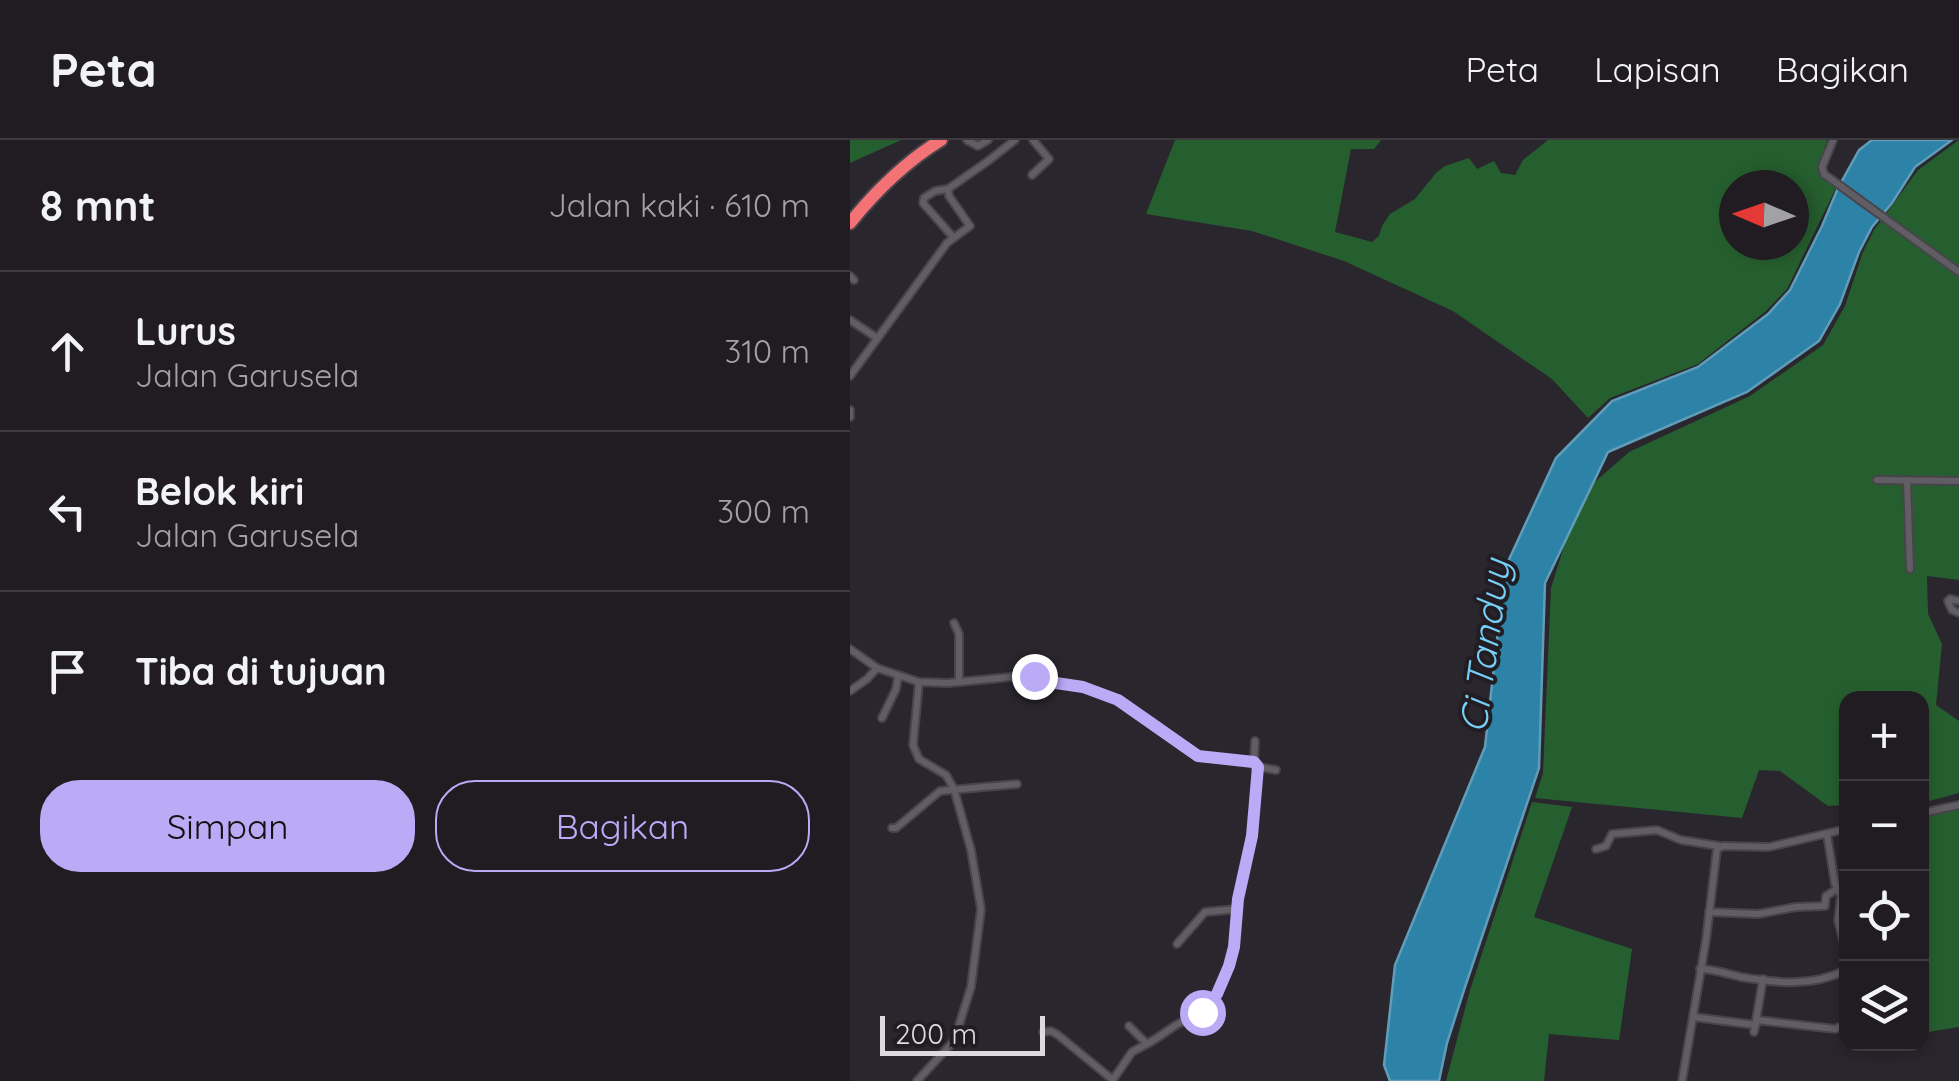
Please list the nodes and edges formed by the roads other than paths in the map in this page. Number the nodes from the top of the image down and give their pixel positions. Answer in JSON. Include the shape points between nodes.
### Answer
{"nodes":[{"id":1,"x":941,"y":140,"type":"edge"},
{"id":2,"x":967,"y":140,"type":"edge"},
{"id":3,"x":988,"y":140,"type":"edge"},
{"id":4,"x":1015,"y":140,"type":"edge"},
{"id":5,"x":1033,"y":140,"type":"edge"},
{"id":6,"x":1833,"y":140,"type":"edge"},
{"id":7,"x":1032,"y":175,"type":"dead end"},
{"id":8,"x":948,"y":188,"type":"junction"},
{"id":9,"x":850,"y":223,"type":"edge"},
{"id":10,"x":954,"y":237,"type":"junction"},
{"id":11,"x":1959,"y":272,"type":"edge"},
{"id":12,"x":850,"y":320,"type":"edge"},
{"id":13,"x":877,"y":338,"type":"junction"},
{"id":14,"x":850,"y":376,"type":"edge"},
{"id":15,"x":1876,"y":480,"type":"dead end"},
{"id":16,"x":1907,"y":480,"type":"junction"},
{"id":17,"x":1959,"y":481,"type":"edge"},
{"id":18,"x":1910,"y":569,"type":"dead end"},
{"id":19,"x":1959,"y":600,"type":"edge"},
{"id":20,"x":1959,"y":612,"type":"edge"},
{"id":21,"x":954,"y":623,"type":"dead end"},
{"id":22,"x":850,"y":649,"type":"edge"},
{"id":23,"x":878,"y":668,"type":"junction"},
{"id":24,"x":898,"y":677,"type":"junction"},
{"id":25,"x":919,"y":682,"type":"junction"},
{"id":26,"x":959,"y":682,"type":"junction"},
{"id":27,"x":850,"y":691,"type":"edge"},
{"id":28,"x":882,"y":718,"type":"dead end"},
{"id":29,"x":1256,"y":741,"type":"dead end"},
{"id":30,"x":1256,"y":765,"type":"junction"},
{"id":31,"x":1276,"y":770,"type":"dead end"},
{"id":32,"x":1017,"y":784,"type":"dead end"},
{"id":33,"x":954,"y":789,"type":"junction"},
{"id":34,"x":1959,"y":805,"type":"edge"},
{"id":35,"x":1929,"y":812,"type":"edge"},
{"id":36,"x":892,"y":828,"type":"dead end"},
{"id":37,"x":1839,"y":830,"type":"edge"},
{"id":38,"x":1827,"y":834,"type":"junction"},
{"id":39,"x":1720,"y":846,"type":"junction"},
{"id":40,"x":1596,"y":849,"type":"dead end"},
{"id":41,"x":1838,"y":889,"type":"junction"},
{"id":42,"x":1839,"y":892,"type":"edge"},
{"id":43,"x":1237,"y":909,"type":"junction"},
{"id":44,"x":1709,"y":912,"type":"junction"},
{"id":45,"x":1177,"y":944,"type":"dead end"},
{"id":46,"x":1700,"y":969,"type":"junction"},
{"id":47,"x":1839,"y":974,"type":"edge"},
{"id":48,"x":1763,"y":979,"type":"junction"},
{"id":49,"x":1694,"y":1016,"type":"junction"},
{"id":50,"x":1128,"y":1026,"type":"dead end"},
{"id":51,"x":1756,"y":1026,"type":"junction"},
{"id":52,"x":1839,"y":1027,"type":"edge"},
{"id":53,"x":1043,"y":1032,"type":"dead end"},
{"id":54,"x":1147,"y":1044,"type":"junction"},
{"id":55,"x":1112,"y":1080,"type":"edge"},
{"id":56,"x":917,"y":1081,"type":"edge"},
{"id":57,"x":1682,"y":1081,"type":"edge"}],
"edges":[{"from":1,"to":9,"type":"highway"},
{"from":2,"to":3,"type":"street","via":[[976,146]]},
{"from":4,"to":8,"type":"street"},
{"from":5,"to":7,"type":"street","via":[[1049,159]]},
{"from":6,"to":11,"type":"street","via":[[1824,174]]},
{"from":8,"to":10,"type":"street","via":[[970,224]]},
{"from":8,"to":10,"type":"street","via":[[922,203]]},
{"from":10,"to":13,"type":"street"},
{"from":12,"to":13,"type":"street"},
{"from":13,"to":14,"type":"street"},
{"from":15,"to":16,"type":"street"},
{"from":16,"to":17,"type":"street"},
{"from":16,"to":18,"type":"street"},
{"from":19,"to":20,"type":"street","via":[[1948,601]]},
{"from":21,"to":26,"type":"street","via":[[960,634]]},
{"from":22,"to":23,"type":"street"},
{"from":23,"to":24,"type":"street"},
{"from":23,"to":27,"type":"street"},
{"from":24,"to":25,"type":"street"},
{"from":24,"to":28,"type":"street"},
{"from":25,"to":26,"type":"street"},
{"from":25,"to":33,"type":"street","via":[[915,753]]},
{"from":26,"to":30,"type":"street","via":[[1032,674],[1083,687],[1118,700],[1198,756]]},
{"from":29,"to":30,"type":"street"},
{"from":30,"to":31,"type":"street"},
{"from":30,"to":43,"type":"street","via":[[1252,836]]},
{"from":32,"to":33,"type":"street"},
{"from":33,"to":36,"type":"street","via":[[940,791]]},
{"from":33,"to":56,"type":"street","via":[[981,914],[971,987],[954,1041]]},
{"from":34,"to":35,"type":"street"},
{"from":37,"to":38,"type":"street"},
{"from":38,"to":39,"type":"street","via":[[1768,846]]},
{"from":38,"to":41,"type":"street"},
{"from":39,"to":40,"type":"street","via":[[1650,830],[1612,834]]},
{"from":39,"to":44,"type":"street"},
{"from":41,"to":42,"type":"street"},
{"from":41,"to":44,"type":"street","via":[[1826,896],[1825,906]]},
{"from":43,"to":45,"type":"street","via":[[1206,912]]},
{"from":43,"to":54,"type":"street","via":[[1232,957],[1217,994],[1202,1012]]},
{"from":44,"to":46,"type":"street"},
{"from":46,"to":48,"type":"street"},
{"from":46,"to":49,"type":"street"},
{"from":47,"to":48,"type":"street","via":[[1807,982]]},
{"from":48,"to":51,"type":"street"},
{"from":49,"to":51,"type":"street"},
{"from":49,"to":57,"type":"street"},
{"from":50,"to":54,"type":"street"},
{"from":51,"to":52,"type":"street"},
{"from":53,"to":55,"type":"street","via":[[1058,1035]]},
{"from":54,"to":55,"type":"street","via":[[1132,1052]]}]}
